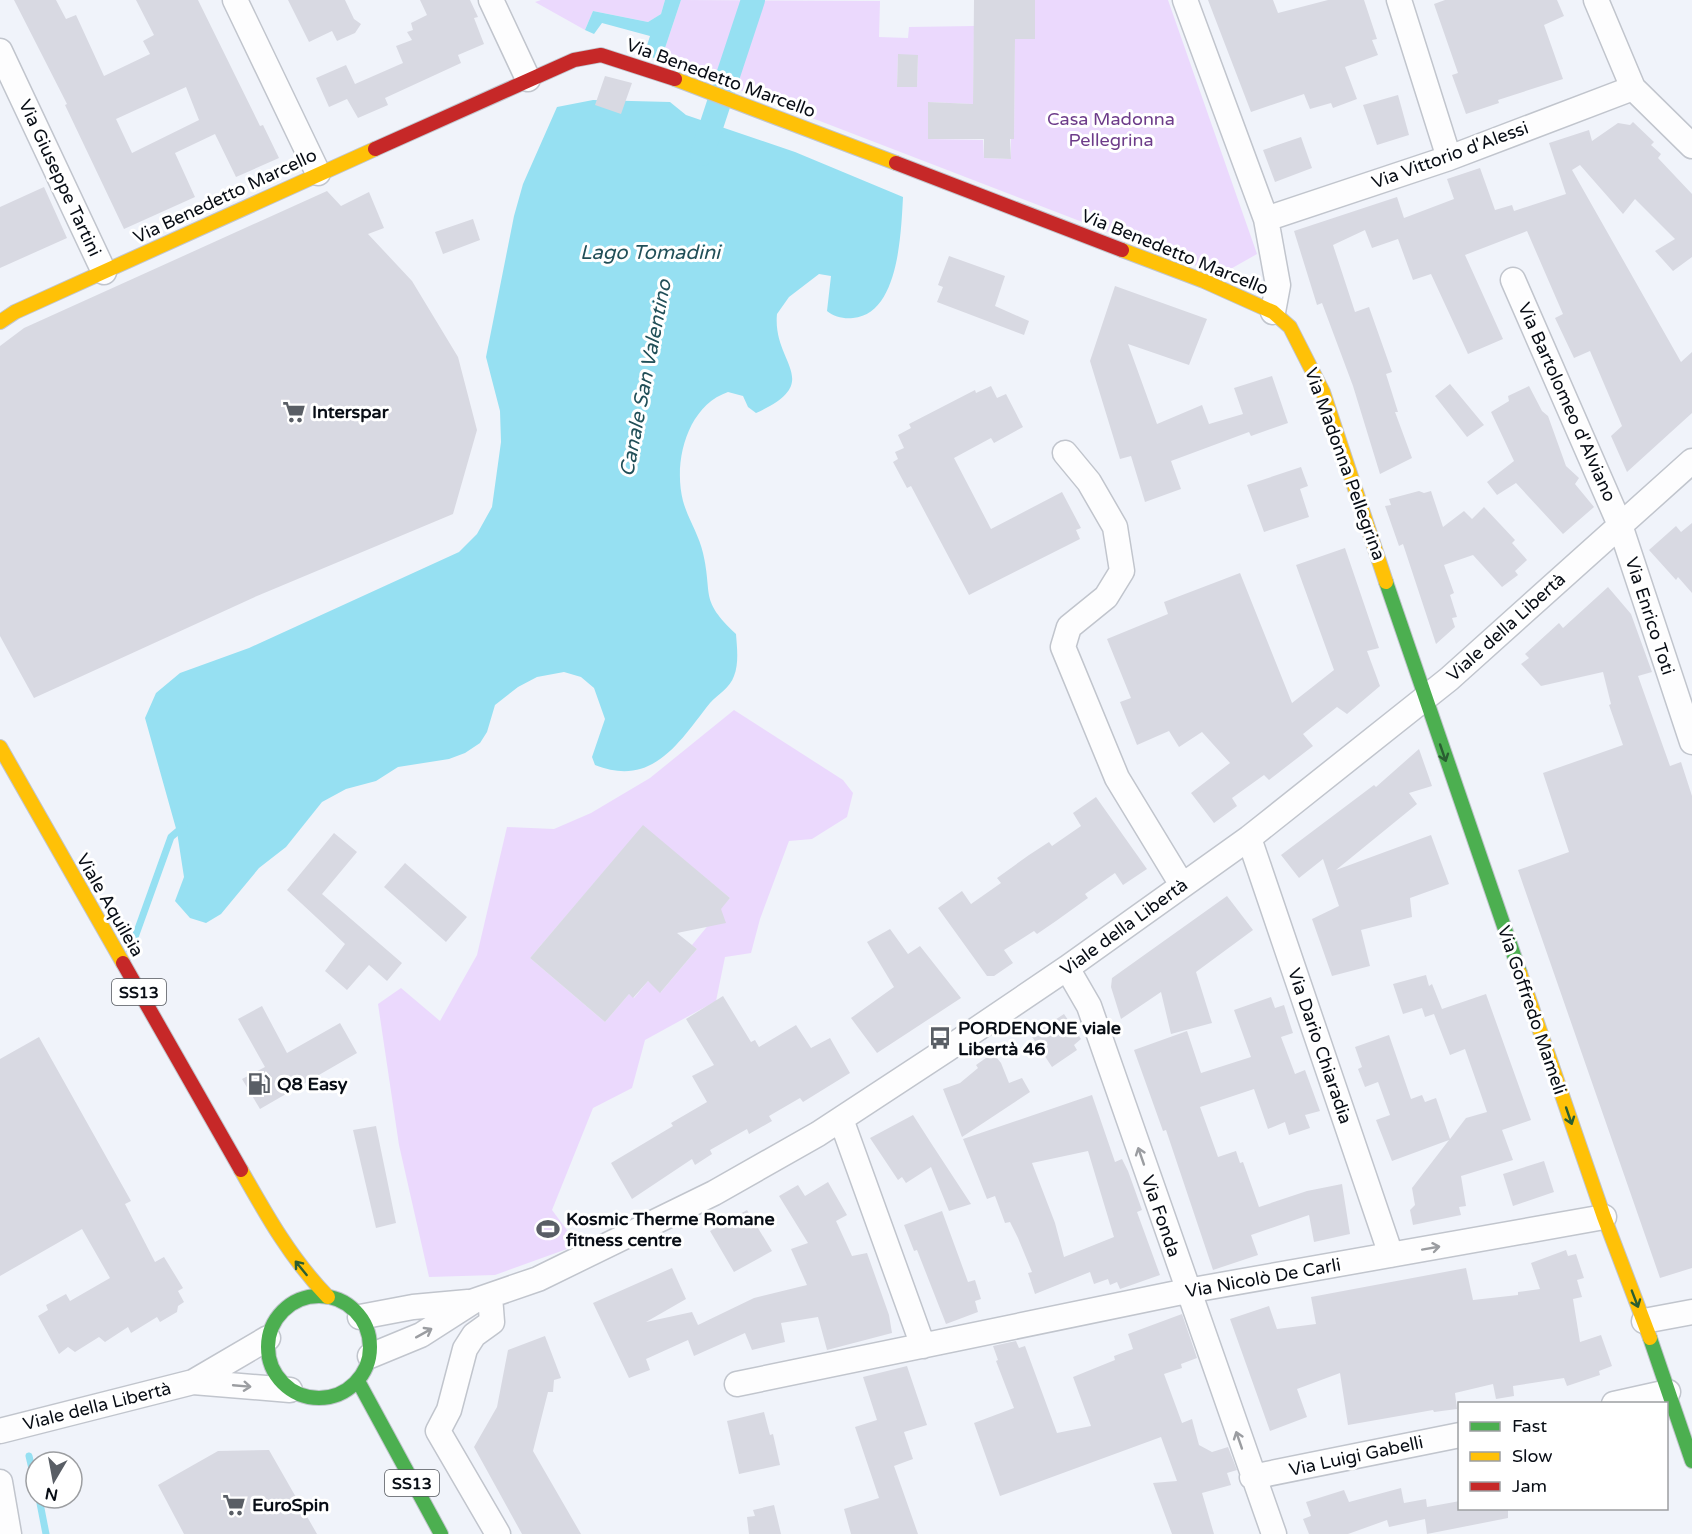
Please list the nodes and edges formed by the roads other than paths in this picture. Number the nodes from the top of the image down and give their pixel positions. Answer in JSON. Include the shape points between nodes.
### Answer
{"nodes":[{"id":1,"x":235,"y":0,"type":"edge"},
{"id":2,"x":491,"y":0,"type":"edge"},
{"id":3,"x":1185,"y":0,"type":"edge"},
{"id":4,"x":1399,"y":0,"type":"edge"},
{"id":5,"x":1596,"y":0,"type":"edge"},
{"id":6,"x":0,"y":51,"type":"edge"},
{"id":7,"x":528,"y":79,"type":"junction"},
{"id":8,"x":1633,"y":88,"type":"junction"},
{"id":9,"x":1692,"y":146,"type":"edge"},
{"id":10,"x":1449,"y":158,"type":"junction"},
{"id":11,"x":318,"y":173,"type":"junction"},
{"id":12,"x":1266,"y":219,"type":"junction"},
{"id":13,"x":104,"y":272,"type":"junction"},
{"id":14,"x":1513,"y":280,"type":"dead end"},
{"id":15,"x":1273,"y":312,"type":"junction"},
{"id":16,"x":0,"y":322,"type":"edge"},
{"id":17,"x":1065,"y":453,"type":"dead end"},
{"id":18,"x":1692,"y":461,"type":"edge"},
{"id":19,"x":1620,"y":525,"type":"junction"},
{"id":20,"x":1424,"y":698,"type":"junction"},
{"id":21,"x":1692,"y":742,"type":"edge"},
{"id":22,"x":0,"y":747,"type":"edge"},
{"id":23,"x":1249,"y":838,"type":"junction"},
{"id":24,"x":1182,"y":885,"type":"junction"},
{"id":25,"x":1067,"y":968,"type":"junction"},
{"id":26,"x":841,"y":1119,"type":"junction"},
{"id":27,"x":1604,"y":1217,"type":"junction"},
{"id":28,"x":279,"y":1237,"type":"junction"},
{"id":29,"x":1391,"y":1255,"type":"junction"},
{"id":30,"x":279,"y":1257,"type":"dead end"},
{"id":31,"x":1187,"y":1292,"type":"junction"},
{"id":32,"x":328,"y":1297,"type":"junction"},
{"id":33,"x":278,"y":1298,"type":"dead end"},
{"id":34,"x":482,"y":1299,"type":"junction"},
{"id":35,"x":1692,"y":1312,"type":"edge"},
{"id":36,"x":360,"y":1317,"type":"junction"},
{"id":37,"x":1644,"y":1321,"type":"junction"},
{"id":38,"x":272,"y":1328,"type":"junction"},
{"id":39,"x":923,"y":1346,"type":"junction"},
{"id":40,"x":370,"y":1356,"type":"junction"},
{"id":41,"x":358,"y":1381,"type":"junction"},
{"id":42,"x":193,"y":1382,"type":"junction"},
{"id":43,"x":736,"y":1384,"type":"dead end"},
{"id":44,"x":290,"y":1390,"type":"junction"},
{"id":45,"x":1668,"y":1392,"type":"junction"},
{"id":46,"x":329,"y":1398,"type":"junction"},
{"id":47,"x":1623,"y":1402,"type":"edge"},
{"id":48,"x":346,"y":1408,"type":"dead end"},
{"id":49,"x":364,"y":1420,"type":"dead end"},
{"id":50,"x":0,"y":1431,"type":"edge"},
{"id":51,"x":384,"y":1432,"type":"junction"},
{"id":52,"x":1458,"y":1435,"type":"edge"},
{"id":53,"x":1692,"y":1461,"type":"edge"},
{"id":54,"x":1252,"y":1477,"type":"junction"},
{"id":55,"x":0,"y":1482,"type":"edge"},
{"id":56,"x":9,"y":1534,"type":"edge"},
{"id":57,"x":441,"y":1534,"type":"edge"},
{"id":58,"x":498,"y":1534,"type":"edge"},
{"id":59,"x":1274,"y":1534,"type":"edge"}],
"edges":[{"from":1,"to":11,"type":"street"},
{"from":2,"to":7,"type":"street"},
{"from":3,"to":12,"type":"street"},
{"from":4,"to":10,"type":"street"},
{"from":5,"to":8,"type":"street"},
{"from":6,"to":13,"type":"street","name":"Via Giuseppe Tartini"},
{"from":7,"to":11,"type":"street","name":"Via Benedetto Marcello"},
{"from":7,"to":15,"type":"street","name":"Via Benedetto Marcello","via":[[574,60],[601,55],[649,69],[1043,217]]},
{"from":8,"to":9,"type":"street"},
{"from":8,"to":10,"type":"street","name":"Via Vittorio d'Alessi"},
{"from":10,"to":12,"type":"street","name":"Via Vittorio d'Alessi"},
{"from":11,"to":13,"type":"street","name":"Via Benedetto Marcello"},
{"from":12,"to":15,"type":"street","via":[[1278,285]]},
{"from":13,"to":16,"type":"street","name":"Via Benedetto Marcello"},
{"from":14,"to":19,"type":"street","name":"Via Bartolomeo d'Alviano"},
{"from":15,"to":20,"type":"street","name":"Via Madonna Pellegrina","via":[[1290,327],[1323,392]]},
{"from":17,"to":24,"type":"street","via":[[1089,482],[1115,527],[1122,571],[1106,597],[1069,627],[1063,647],[1117,778]]},
{"from":18,"to":19,"type":"street","name":"Viale della Libertà"},
{"from":19,"to":20,"type":"street","name":"Viale della Libertà"},
{"from":19,"to":21,"type":"street","name":"Via Enrico Toti"},
{"from":20,"to":23,"type":"street","name":"Viale della Libertà"},
{"from":20,"to":27,"type":"street","name":"Via Goffredo Mameli","one_way":true},
{"from":22,"to":28,"type":"street","name":"Viale Aquileia","number":"SS13"},
{"from":23,"to":24,"type":"street","name":"Viale della Libertà"},
{"from":23,"to":29,"type":"street","name":"Via Dario Chiaradia"},
{"from":24,"to":25,"type":"street","name":"Viale della Libertà"},
{"from":25,"to":26,"type":"street","name":"Viale della Libertà"},
{"from":31,"to":25,"type":"street","name":"Via Fonda","one_way":true,"via":[[1089,1006]]},
{"from":26,"to":34,"type":"street","name":"Viale della Libertà","via":[[714,1192],[538,1278]]},
{"from":26,"to":39,"type":"street"},
{"from":29,"to":27,"type":"street","name":"Via Nicolò De Carli","one_way":true},
{"from":27,"to":37,"type":"street","name":"Via Goffredo Mameli","one_way":true},
{"from":28,"to":30,"type":"street","name":"Viale Aquileia","number":"SS13"},
{"from":32,"to":28,"type":"street","name":"Viale Aquileia","number":"SS13","one_way":true,"via":[[301,1269]]},
{"from":29,"to":31,"type":"street","name":"Via Nicolò De Carli"},
{"from":31,"to":39,"type":"street","name":"Via Nicolò De Carli"},
{"from":54,"to":31,"type":"street","name":"Via Fonda","one_way":true},
{"from":32,"to":36,"type":"street","name":"Viale Aquileia","number":"SS13","via":[[340,1300]]},
{"from":32,"to":38,"type":"street","via":[[304,1298],[284,1309]]},
{"from":33,"to":38,"type":"street"},
{"from":34,"to":36,"type":"street","name":"Viale della Libertà"},
{"from":40,"to":34,"type":"street","name":"Viale della Libertà","one_way":true,"via":[[421,1335]]},
{"from":34,"to":58,"type":"street","via":[[492,1322],[474,1335],[465,1349],[449,1410],[438,1431]]},
{"from":35,"to":37,"type":"street"},
{"from":36,"to":40,"type":"street","via":[[369,1335]]},
{"from":37,"to":45,"type":"street","name":"Via Goffredo Mameli"},
{"from":38,"to":42,"type":"street","name":"Viale della Libertà"},
{"from":38,"to":44,"type":"street","via":[[271,1367]]},
{"from":39,"to":43,"type":"street","name":"Via Nicolò De Carli"},
{"from":40,"to":41,"type":"street"},
{"from":41,"to":46,"type":"street"},
{"from":41,"to":51,"type":"street","number":"SS13"},
{"from":42,"to":44,"type":"street","name":"Viale della Libertà","one_way":true},
{"from":42,"to":50,"type":"street","name":"Viale della Libertà"},
{"from":44,"to":46,"type":"street","via":[[310,1398]]},
{"from":45,"to":47,"type":"street"},
{"from":45,"to":53,"type":"street","name":"Via Goffredo Mameli"},
{"from":46,"to":48,"type":"street"},
{"from":49,"to":51,"type":"street","number":"SS13"},
{"from":51,"to":57,"type":"street","number":"SS13"},
{"from":52,"to":54,"type":"street","name":"Via Luigi Gabelli"},
{"from":54,"to":59,"type":"street","name":"Via Fonda"},
{"from":55,"to":56,"type":"street"}]}
